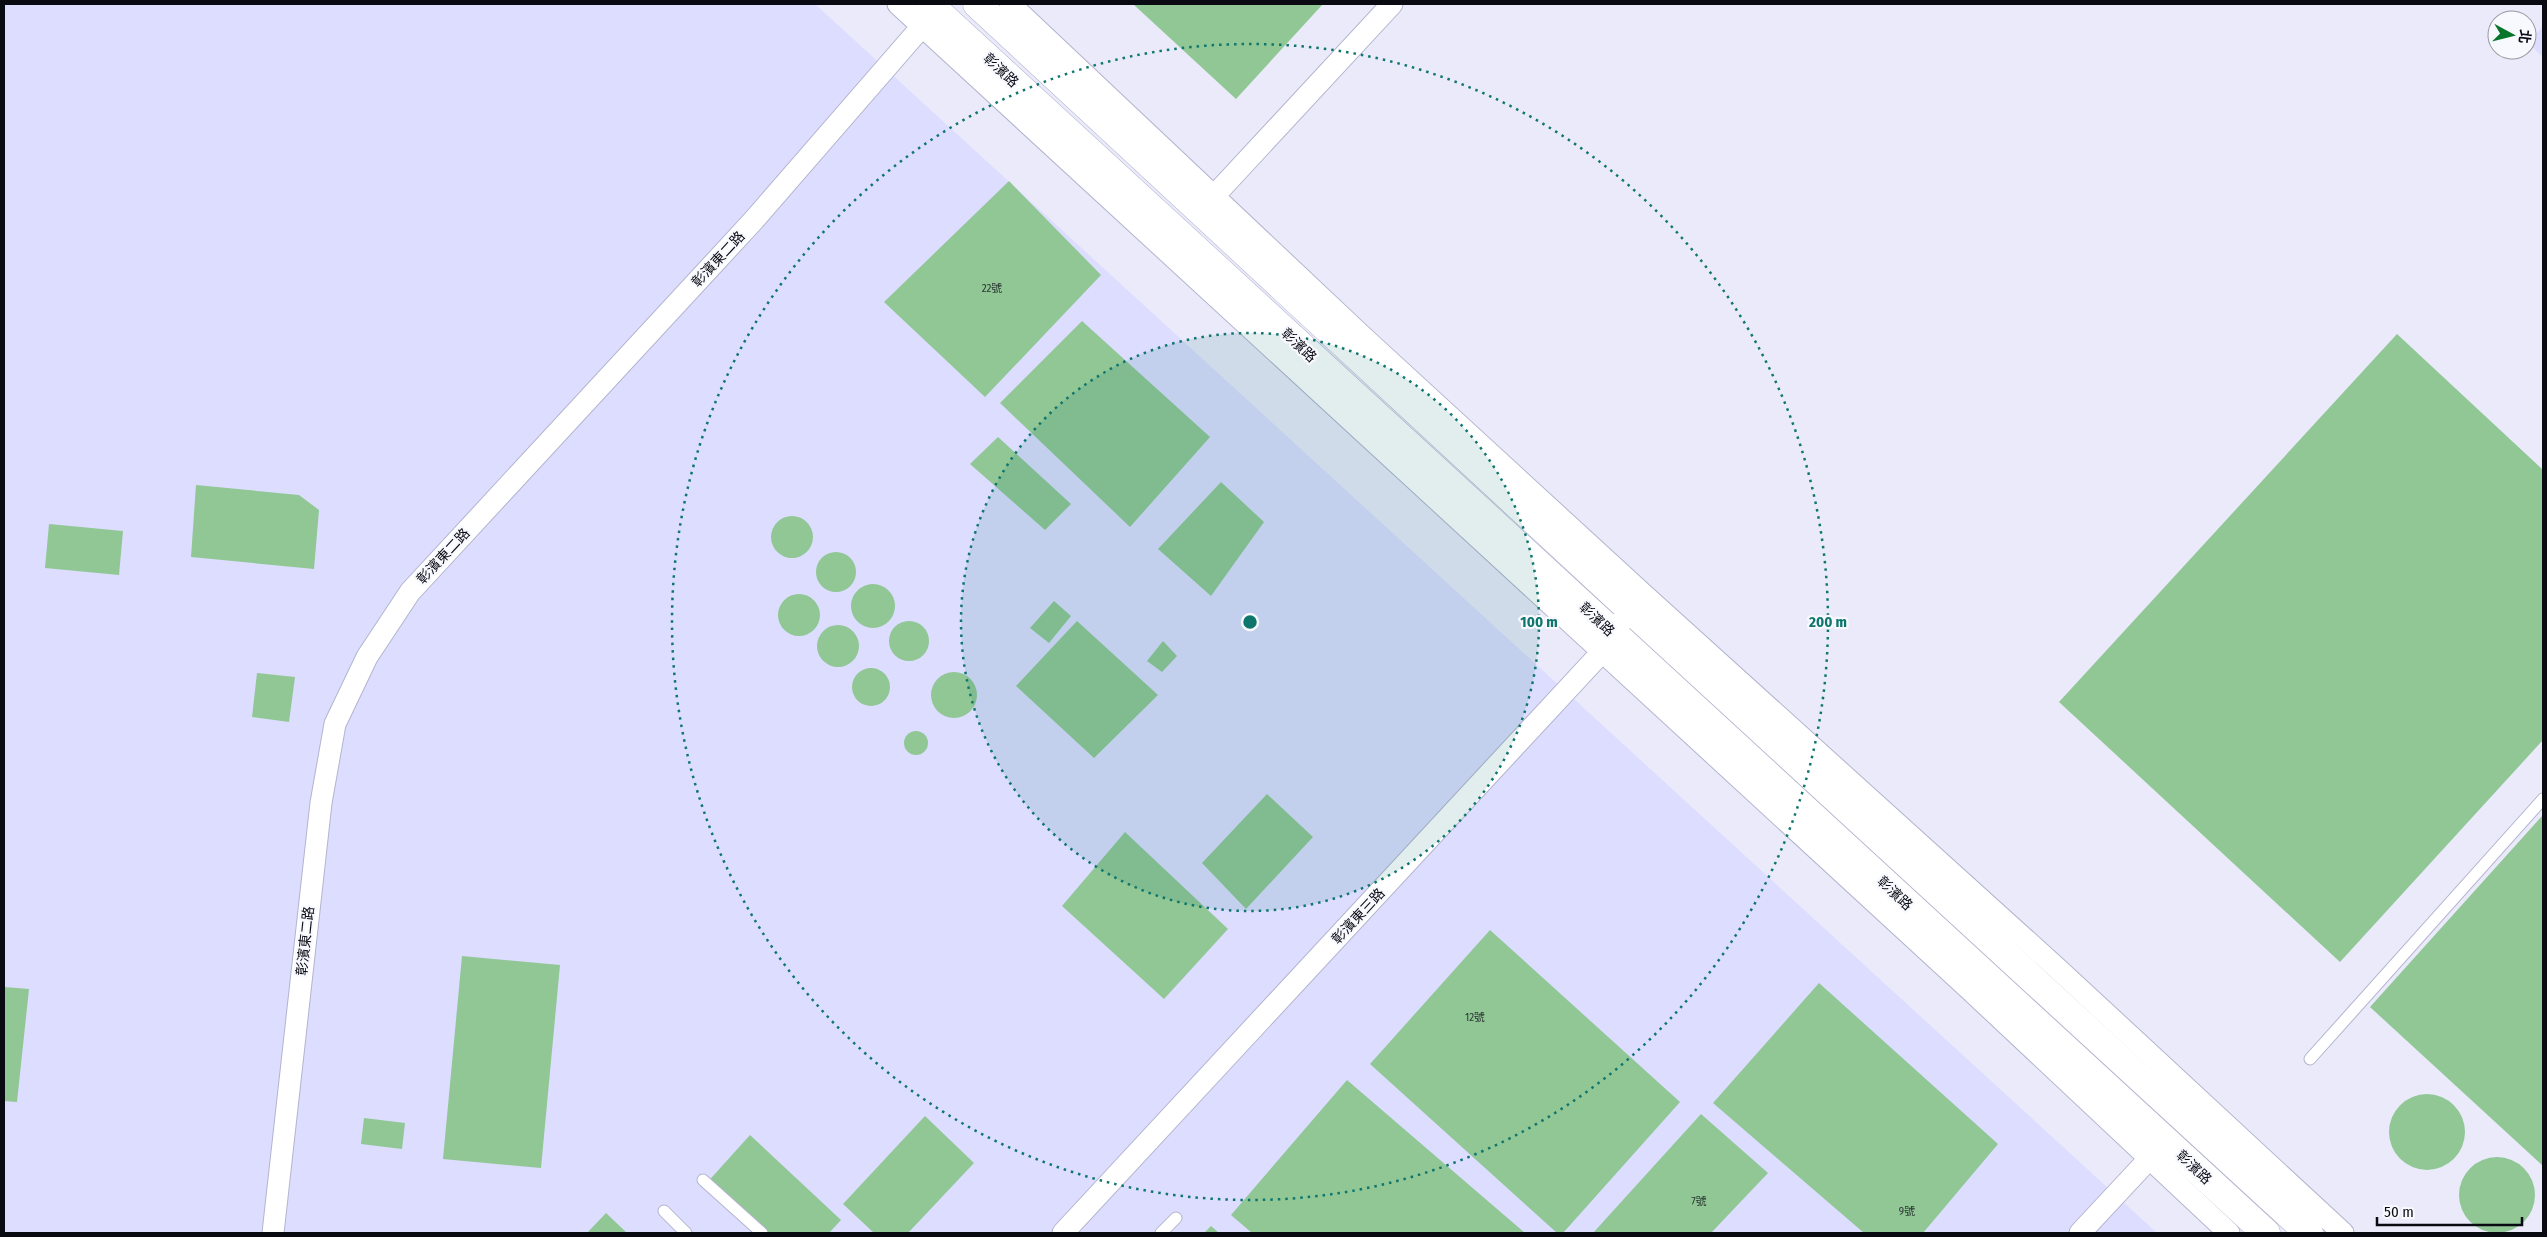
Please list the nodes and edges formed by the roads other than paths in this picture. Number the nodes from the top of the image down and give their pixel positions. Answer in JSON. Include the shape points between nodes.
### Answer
{"nodes":[{"id":1,"x":898,"y":4,"type":"edge"},
{"id":2,"x":977,"y":4,"type":"edge"},
{"id":3,"x":1010,"y":4,"type":"edge"},
{"id":4,"x":1392,"y":4,"type":"edge"},
{"id":5,"x":932,"y":11,"type":"edge"},
{"id":6,"x":1214,"y":196,"type":"junction"},
{"id":7,"x":1638,"y":603,"type":"junction"},
{"id":8,"x":1606,"y":642,"type":"junction"},
{"id":9,"x":2543,"y":799,"type":"edge"},
{"id":10,"x":2310,"y":1059,"type":"dead end"},
{"id":11,"x":2149,"y":1159,"type":"junction"},
{"id":12,"x":703,"y":1180,"type":"dead end"},
{"id":13,"x":664,"y":1211,"type":"dead end"},
{"id":14,"x":1176,"y":1218,"type":"dead end"},
{"id":15,"x":273,"y":1233,"type":"edge"},
{"id":16,"x":686,"y":1233,"type":"edge"},
{"id":17,"x":762,"y":1233,"type":"edge"},
{"id":18,"x":1063,"y":1233,"type":"edge"},
{"id":19,"x":1162,"y":1233,"type":"edge"},
{"id":20,"x":2080,"y":1233,"type":"edge"},
{"id":21,"x":2229,"y":1233,"type":"edge"},
{"id":22,"x":2266,"y":1233,"type":"edge"},
{"id":23,"x":2309,"y":1233,"type":"edge"},
{"id":24,"x":2342,"y":1233,"type":"edge"}],
"edges":[{"from":1,"to":5,"type":"street","name":"彰濱路"},
{"from":2,"to":7,"type":"street","name":"彰濱路"},
{"from":3,"to":6,"type":"street","name":"彰濱路"},
{"from":4,"to":6,"type":"street"},
{"from":5,"to":8,"type":"street","name":"彰濱路"},
{"from":5,"to":15,"type":"street","name":"彰濱東二路","via":[[753,221],[410,592],[367,656],[335,724],[321,803]]},
{"from":6,"to":7,"type":"street","name":"彰濱路"},
{"from":7,"to":8,"type":"street","name":"彰濱東三路"},
{"from":7,"to":23,"type":"street","name":"彰濱路"},
{"from":7,"to":24,"type":"street","name":"彰濱路","via":[[2058,969]]},
{"from":8,"to":11,"type":"street","name":"彰濱路"},
{"from":8,"to":18,"type":"street","name":"彰濱東三路"},
{"from":8,"to":22,"type":"street","name":"彰濱路"},
{"from":9,"to":10,"type":"lane"},
{"from":11,"to":20,"type":"street"},
{"from":11,"to":21,"type":"street","name":"彰濱路"},
{"from":12,"to":17,"type":"lane"},
{"from":13,"to":16,"type":"lane"},
{"from":14,"to":19,"type":"lane"}]}
